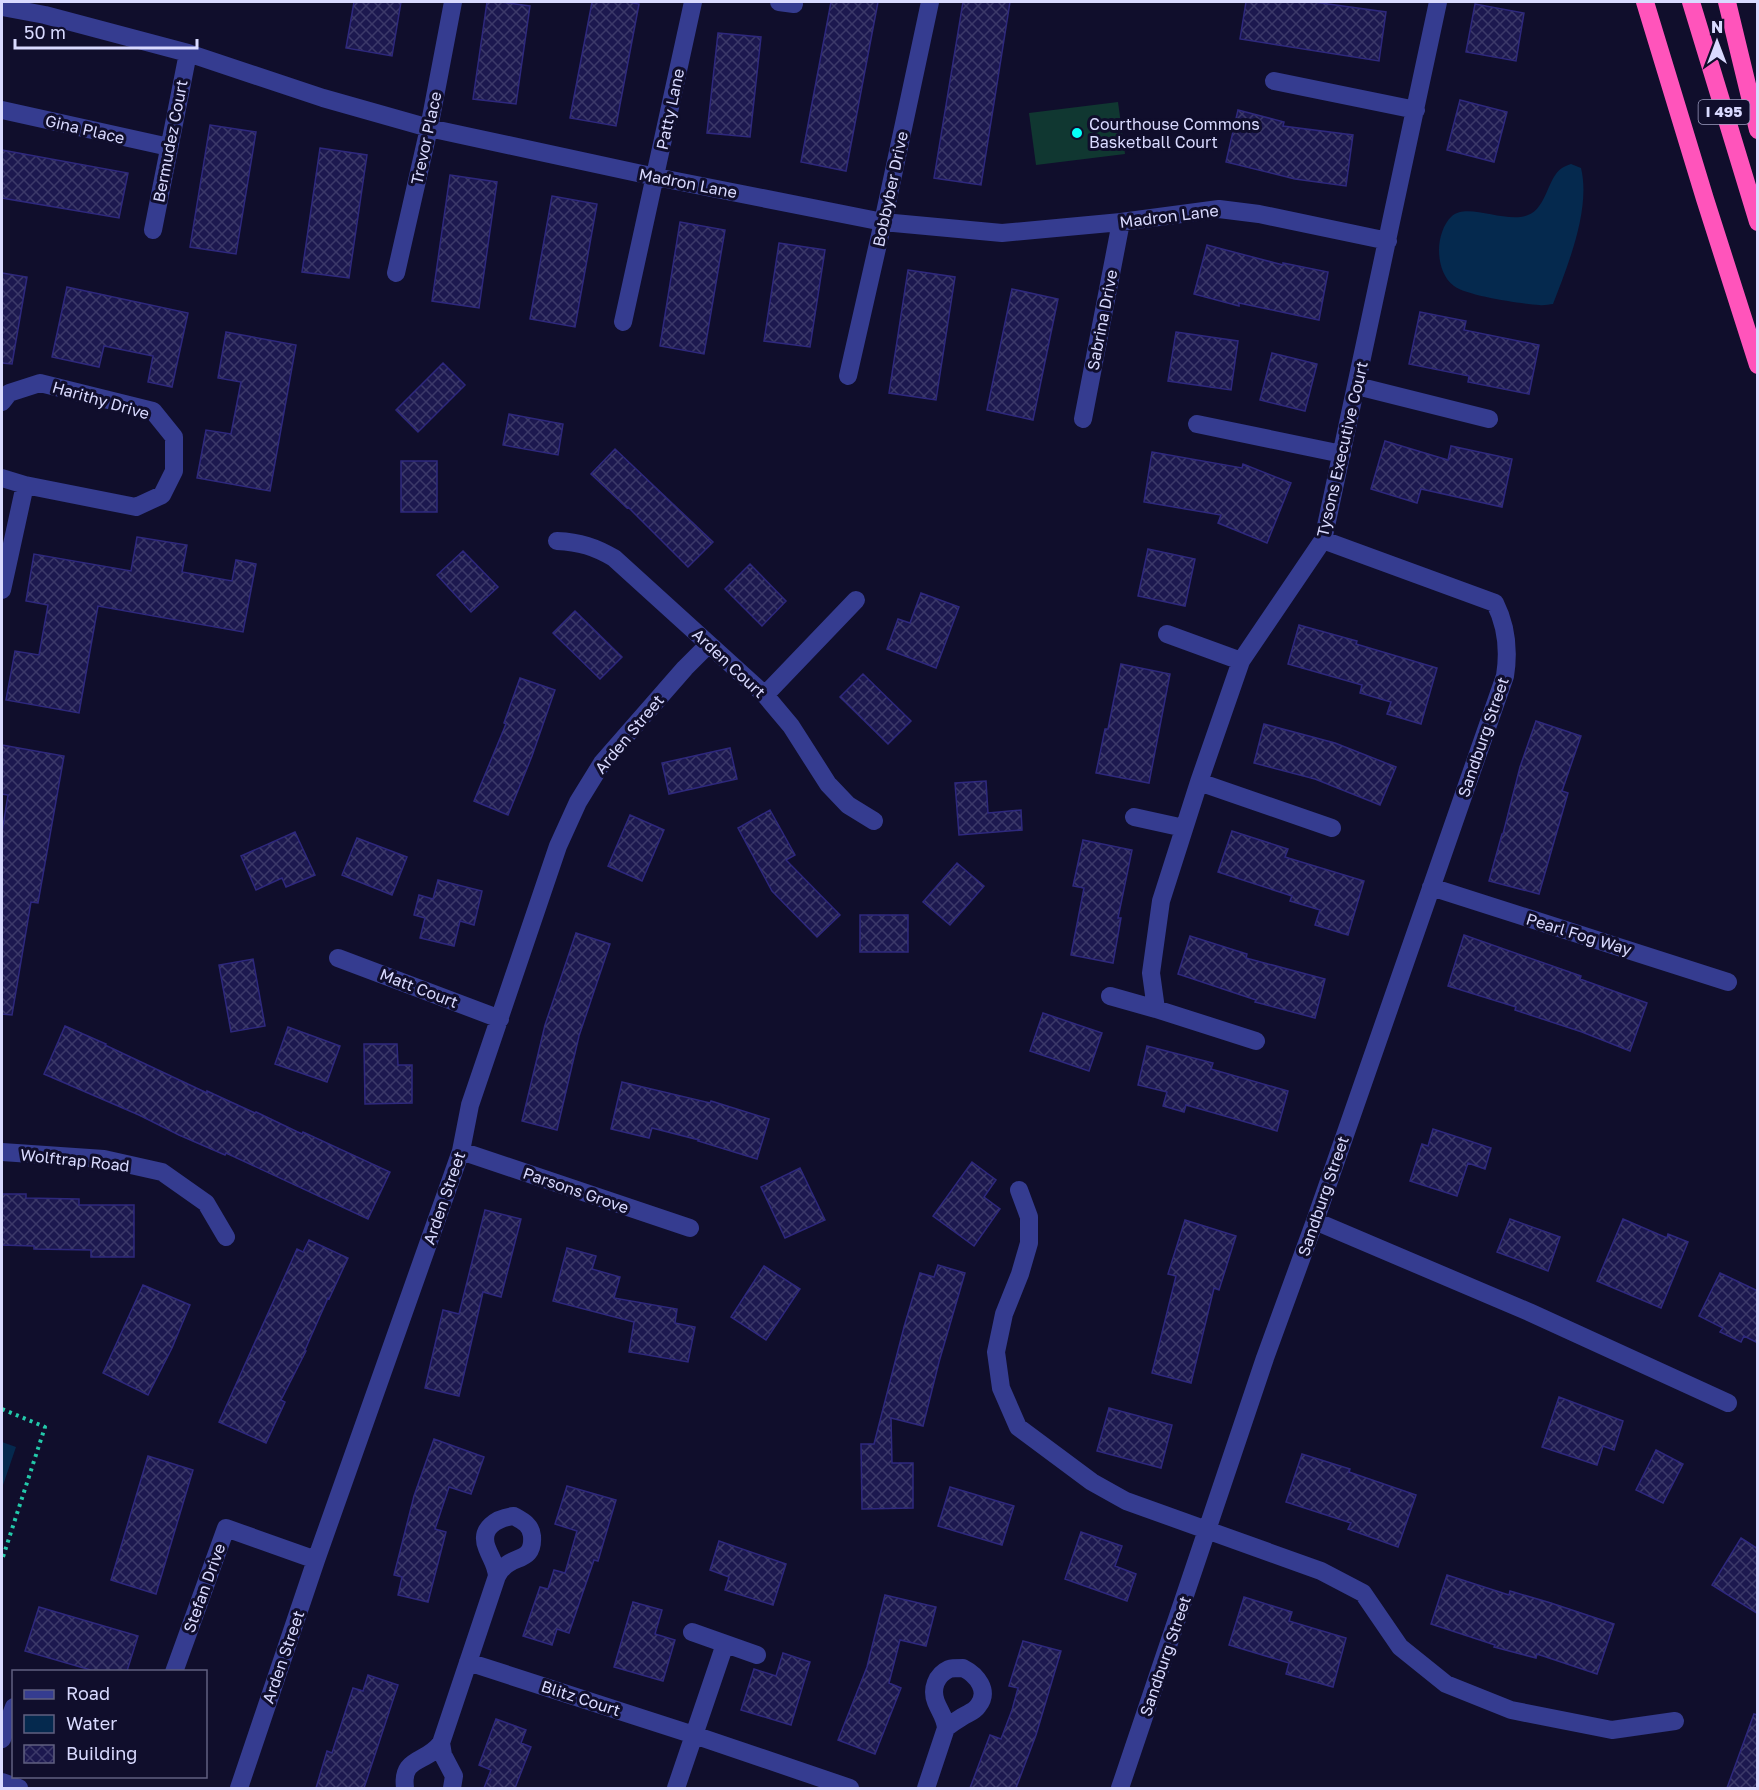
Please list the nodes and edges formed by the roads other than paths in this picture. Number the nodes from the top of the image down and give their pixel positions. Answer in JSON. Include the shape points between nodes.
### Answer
{"nodes":[{"id":1,"x":453,"y":2,"type":"edge"},
{"id":2,"x":693,"y":2,"type":"edge"},
{"id":3,"x":930,"y":2,"type":"edge"},
{"id":4,"x":1438,"y":2,"type":"edge"},
{"id":5,"x":1634,"y":2,"type":"edge"},
{"id":6,"x":1646,"y":2,"type":"edge"},
{"id":7,"x":1691,"y":2,"type":"edge"},
{"id":8,"x":1727,"y":2,"type":"edge"},
{"id":9,"x":2,"y":7,"type":"edge"},
{"id":10,"x":46,"y":8,"type":"edge"},
{"id":11,"x":188,"y":53,"type":"junction"},
{"id":12,"x":1274,"y":81,"type":"dead end"},
{"id":13,"x":2,"y":110,"type":"edge"},
{"id":14,"x":1416,"y":110,"type":"junction"},
{"id":15,"x":429,"y":128,"type":"junction"},
{"id":16,"x":1758,"y":130,"type":"edge"},
{"id":17,"x":169,"y":147,"type":"junction"},
{"id":18,"x":656,"y":177,"type":"junction"},
{"id":19,"x":1705,"y":199,"type":"junction"},
{"id":20,"x":883,"y":222,"type":"junction"},
{"id":21,"x":1121,"y":222,"type":"junction"},
{"id":22,"x":1758,"y":222,"type":"edge"},
{"id":23,"x":153,"y":230,"type":"dead end"},
{"id":24,"x":1388,"y":241,"type":"junction"},
{"id":25,"x":396,"y":273,"type":"dead end"},
{"id":26,"x":623,"y":322,"type":"dead end"},
{"id":27,"x":1758,"y":365,"type":"edge"},
{"id":28,"x":848,"y":376,"type":"dead end"},
{"id":29,"x":1357,"y":386,"type":"junction"},
{"id":30,"x":2,"y":402,"type":"edge"},
{"id":31,"x":1083,"y":419,"type":"dead end"},
{"id":32,"x":1489,"y":419,"type":"dead end"},
{"id":33,"x":1197,"y":424,"type":"dead end"},
{"id":34,"x":1342,"y":454,"type":"junction"},
{"id":35,"x":2,"y":478,"type":"edge"},
{"id":36,"x":26,"y":485,"type":"junction"},
{"id":37,"x":1323,"y":540,"type":"junction"},
{"id":38,"x":557,"y":541,"type":"dead end"},
{"id":39,"x":2,"y":590,"type":"edge"},
{"id":40,"x":856,"y":600,"type":"dead end"},
{"id":41,"x":1167,"y":634,"type":"dead end"},
{"id":42,"x":709,"y":644,"type":"junction"},
{"id":43,"x":1241,"y":661,"type":"junction"},
{"id":44,"x":765,"y":695,"type":"junction"},
{"id":45,"x":1199,"y":782,"type":"junction"},
{"id":46,"x":1134,"y":818,"type":"dead end"},
{"id":47,"x":874,"y":821,"type":"dead end"},
{"id":48,"x":1184,"y":828,"type":"junction"},
{"id":49,"x":1332,"y":828,"type":"dead end"},
{"id":50,"x":1431,"y":887,"type":"junction"},
{"id":51,"x":338,"y":958,"type":"dead end"},
{"id":52,"x":1728,"y":982,"type":"dead end"},
{"id":53,"x":1110,"y":996,"type":"dead end"},
{"id":54,"x":1156,"y":1008,"type":"junction"},
{"id":55,"x":500,"y":1019,"type":"junction"},
{"id":56,"x":1256,"y":1041,"type":"dead end"},
{"id":57,"x":461,"y":1151,"type":"junction"},
{"id":58,"x":2,"y":1152,"type":"edge"},
{"id":59,"x":1019,"y":1190,"type":"dead end"},
{"id":60,"x":1315,"y":1221,"type":"junction"},
{"id":61,"x":690,"y":1228,"type":"dead end"},
{"id":62,"x":226,"y":1237,"type":"dead end"},
{"id":63,"x":1728,"y":1403,"type":"dead end"},
{"id":64,"x":1207,"y":1531,"type":"junction"},
{"id":65,"x":316,"y":1560,"type":"junction"},
{"id":66,"x":497,"y":1576,"type":"dead end"},
{"id":67,"x":692,"y":1632,"type":"dead end"},
{"id":68,"x":725,"y":1644,"type":"junction"},
{"id":69,"x":758,"y":1655,"type":"dead end"},
{"id":70,"x":468,"y":1662,"type":"junction"},
{"id":71,"x":174,"y":1670,"type":"edge"},
{"id":72,"x":12,"y":1712,"type":"edge"},
{"id":73,"x":1675,"y":1721,"type":"dead end"},
{"id":74,"x":946,"y":1728,"type":"dead end"},
{"id":75,"x":694,"y":1735,"type":"junction"},
{"id":76,"x":2,"y":1739,"type":"edge"},
{"id":77,"x":441,"y":1743,"type":"junction"},
{"id":78,"x":2,"y":1782,"type":"edge"},
{"id":79,"x":19,"y":1788,"type":"edge"},
{"id":80,"x":239,"y":1788,"type":"edge"},
{"id":81,"x":405,"y":1788,"type":"edge"},
{"id":82,"x":452,"y":1788,"type":"edge"},
{"id":83,"x":676,"y":1788,"type":"edge"},
{"id":84,"x":850,"y":1788,"type":"edge"},
{"id":85,"x":926,"y":1788,"type":"edge"},
{"id":86,"x":1120,"y":1788,"type":"edge"}],
"edges":[{"from":1,"to":15,"type":"street","name":"Trevor Place"},
{"from":2,"to":18,"type":"street","name":"Patty Lane"},
{"from":3,"to":20,"type":"street","name":"Bobbyber Drive"},
{"from":4,"to":14,"type":"street","name":"Tysons Executive Court"},
{"from":5,"to":19,"type":"highway"},
{"from":6,"to":19,"type":"highway","number":"I 495"},
{"from":7,"to":22,"type":"highway","number":"I 495"},
{"from":8,"to":16,"type":"highway"},
{"from":9,"to":10,"type":"street","name":"Madron Lane"},
{"from":10,"to":11,"type":"street","name":"Madron Lane"},
{"from":11,"to":15,"type":"street","name":"Madron Lane"},
{"from":11,"to":17,"type":"street","name":"Bermudez Court"},
{"from":12,"to":14,"type":"street"},
{"from":13,"to":17,"type":"street","name":"Gina Place"},
{"from":14,"to":24,"type":"street","name":"Tysons Executive Court"},
{"from":15,"to":18,"type":"street","name":"Madron Lane"},
{"from":15,"to":25,"type":"street","name":"Trevor Place"},
{"from":17,"to":23,"type":"street","name":"Bermudez Court"},
{"from":18,"to":20,"type":"street","name":"Madron Lane"},
{"from":18,"to":26,"type":"street","name":"Patty Lane"},
{"from":19,"to":27,"type":"highway","number":"I 495"},
{"from":20,"to":21,"type":"street","name":"Madron Lane","via":[[1002,233]]},
{"from":20,"to":28,"type":"street","name":"Bobbyber Drive"},
{"from":21,"to":24,"type":"street","name":"Madron Lane","via":[[1219,209]]},
{"from":21,"to":31,"type":"street","name":"Sabrina Drive"},
{"from":24,"to":29,"type":"street","name":"Tysons Executive Court"},
{"from":29,"to":32,"type":"street"},
{"from":29,"to":34,"type":"street","name":"Tysons Executive Court"},
{"from":30,"to":36,"type":"street","name":"Harithy Drive","via":[[9,393],[40,383],[153,411],[174,436],[174,471],[162,495],[136,507]]},
{"from":33,"to":34,"type":"street"},
{"from":34,"to":37,"type":"street","name":"Tysons Executive Court"},
{"from":35,"to":36,"type":"street","name":"Harithy Drive"},
{"from":36,"to":39,"type":"street"},
{"from":37,"to":43,"type":"street","name":"Tysons Executive Court"},
{"from":37,"to":50,"type":"street","name":"Sandburg Street","via":[[1496,603],[1503,619],[1504,676]]},
{"from":38,"to":42,"type":"street","name":"Arden Court","via":[[593,547],[614,558]]},
{"from":40,"to":44,"type":"street"},
{"from":41,"to":43,"type":"street"},
{"from":42,"to":44,"type":"street","name":"Arden Court"},
{"from":42,"to":55,"type":"street","name":"Arden Street","via":[[602,764],[578,802],[558,846]]},
{"from":43,"to":45,"type":"street","name":"Tysons Executive Court"},
{"from":44,"to":47,"type":"street","name":"Arden Court","via":[[791,726],[828,784],[849,805]]},
{"from":45,"to":48,"type":"street","name":"Tysons Executive Court"},
{"from":45,"to":49,"type":"street"},
{"from":46,"to":48,"type":"street"},
{"from":48,"to":54,"type":"street","name":"Tysons Executive Court","via":[[1161,901],[1150,974]]},
{"from":50,"to":52,"type":"street","name":"Pearl Fog Way"},
{"from":50,"to":60,"type":"street","name":"Sandburg Street"},
{"from":51,"to":55,"type":"street","name":"Matt Court"},
{"from":53,"to":54,"type":"street"},
{"from":54,"to":56,"type":"street"},
{"from":55,"to":57,"type":"street","name":"Arden Street","via":[[470,1105]]},
{"from":57,"to":61,"type":"street","name":"Parsons Grove"},
{"from":57,"to":65,"type":"street","name":"Arden Street"},
{"from":58,"to":62,"type":"street","name":"Wolftrap Road","via":[[104,1159],[162,1172],[206,1203]]},
{"from":59,"to":64,"type":"street","via":[[1029,1216],[1029,1243],[1004,1314],[996,1352],[1001,1388],[1018,1427],[1117,1496]]},
{"from":60,"to":63,"type":"street","via":[[1529,1312]]},
{"from":60,"to":64,"type":"street","name":"Sandburg Street"},
{"from":64,"to":73,"type":"street","via":[[1321,1571],[1362,1593],[1400,1647],[1446,1684],[1511,1710],[1612,1730]]},
{"from":64,"to":86,"type":"street","name":"Sandburg Street"},
{"from":65,"to":71,"type":"street","name":"Stefan Drive","via":[[226,1528]]},
{"from":65,"to":80,"type":"street","name":"Arden Street"},
{"from":66,"to":70,"type":"street"},
{"from":67,"to":68,"type":"street"},
{"from":68,"to":69,"type":"street"},
{"from":68,"to":75,"type":"street"},
{"from":70,"to":75,"type":"street","name":"Blitz Court"},
{"from":70,"to":77,"type":"street"},
{"from":72,"to":76,"type":"street"},
{"from":74,"to":85,"type":"street"},
{"from":75,"to":83,"type":"street"},
{"from":75,"to":84,"type":"street","name":"Blitz Court"},
{"from":77,"to":81,"type":"street","via":[[434,1752],[406,1769]]},
{"from":77,"to":82,"type":"street","via":[[453,1776]]},
{"from":78,"to":79,"type":"street"}]}
